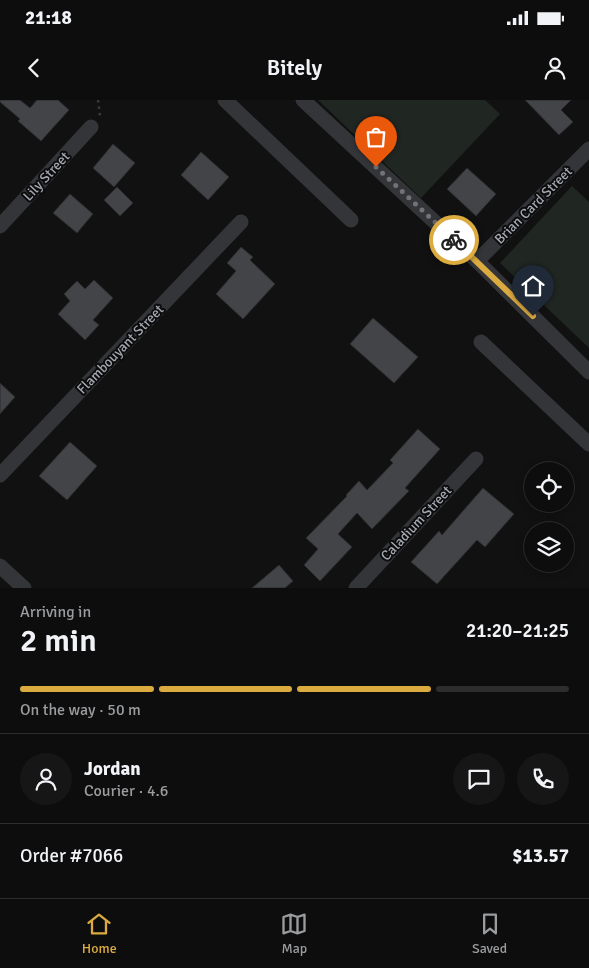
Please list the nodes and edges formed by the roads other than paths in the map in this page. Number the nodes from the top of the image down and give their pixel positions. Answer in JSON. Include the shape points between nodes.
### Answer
{"nodes":[{"id":1,"x":225,"y":100,"type":"edge"},
{"id":2,"x":303,"y":100,"type":"edge"},
{"id":3,"x":91,"y":127,"type":"dead end"},
{"id":4,"x":589,"y":149,"type":"edge"},
{"id":5,"x":351,"y":220,"type":"dead end"},
{"id":6,"x":241,"y":222,"type":"dead end"},
{"id":7,"x":0,"y":226,"type":"edge"},
{"id":8,"x":477,"y":261,"type":"junction"},
{"id":9,"x":481,"y":342,"type":"dead end"},
{"id":10,"x":589,"y":372,"type":"edge"},
{"id":11,"x":589,"y":444,"type":"edge"},
{"id":12,"x":476,"y":459,"type":"dead end"},
{"id":13,"x":0,"y":475,"type":"edge"},
{"id":14,"x":0,"y":566,"type":"edge"},
{"id":15,"x":24,"y":588,"type":"edge"},
{"id":16,"x":356,"y":588,"type":"edge"}],
"edges":[{"from":1,"to":5,"type":"street"},
{"from":2,"to":8,"type":"street"},
{"from":3,"to":7,"type":"street","name":"Lily Street"},
{"from":4,"to":8,"type":"street","name":"Brian Card Street"},
{"from":6,"to":13,"type":"street","name":"Flambouyant Street"},
{"from":8,"to":10,"type":"street"},
{"from":9,"to":11,"type":"street"},
{"from":12,"to":16,"type":"street","name":"Caladium Street"},
{"from":14,"to":15,"type":"street"}]}
